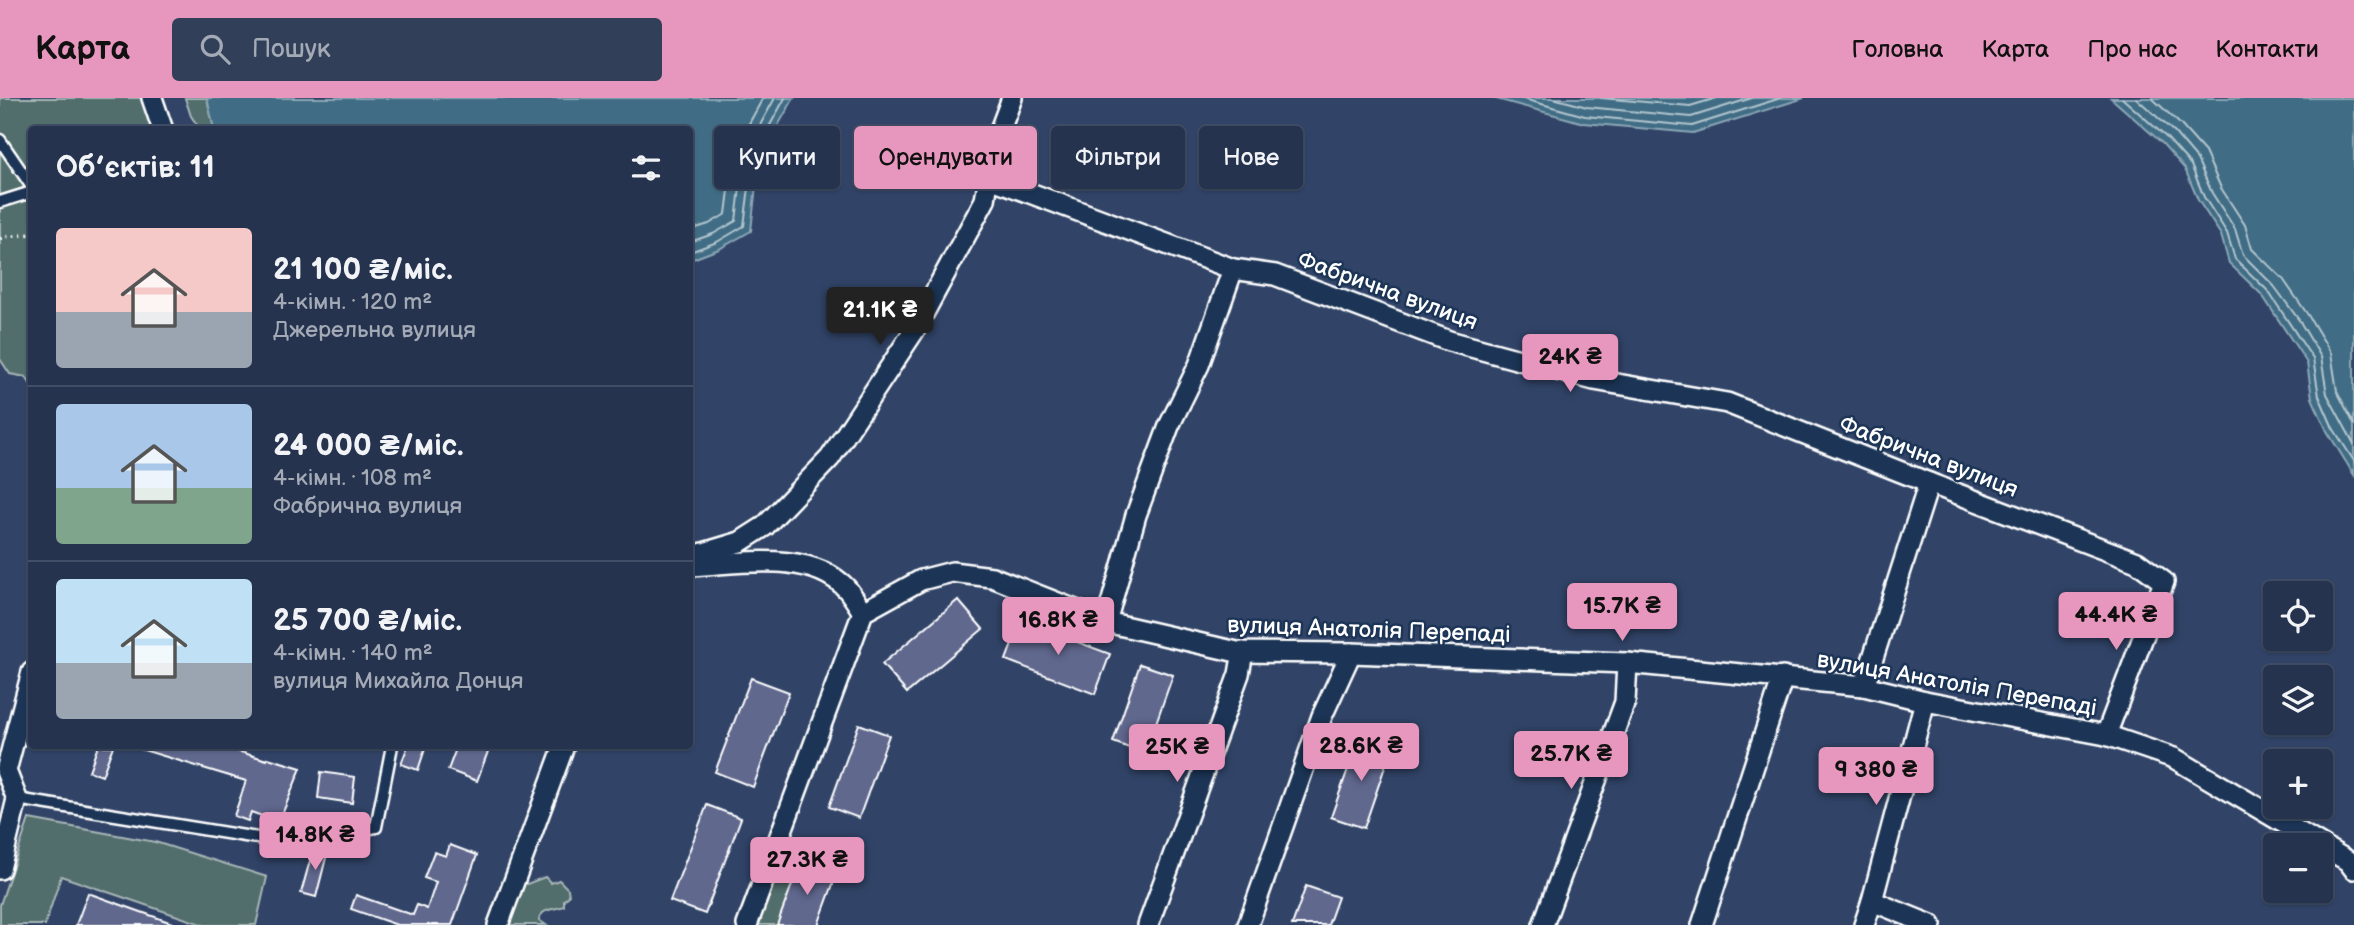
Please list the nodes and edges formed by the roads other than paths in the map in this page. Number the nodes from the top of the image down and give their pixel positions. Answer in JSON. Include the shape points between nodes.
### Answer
{"nodes":[{"id":1,"x":152,"y":98,"type":"edge"},
{"id":2,"x":1012,"y":98,"type":"edge"},
{"id":3,"x":162,"y":126,"type":"edge"},
{"id":4,"x":1002,"y":126,"type":"edge"},
{"id":5,"x":0,"y":141,"type":"edge"},
{"id":6,"x":28,"y":184,"type":"edge"},
{"id":7,"x":988,"y":189,"type":"edge"},
{"id":8,"x":1019,"y":189,"type":"edge"},
{"id":9,"x":28,"y":192,"type":"edge"},
{"id":10,"x":0,"y":202,"type":"edge"},
{"id":11,"x":1233,"y":269,"type":"junction"},
{"id":12,"x":1930,"y":483,"type":"junction"},
{"id":13,"x":693,"y":556,"type":"edge"},
{"id":14,"x":693,"y":566,"type":"edge"},
{"id":15,"x":863,"y":612,"type":"junction"},
{"id":16,"x":1106,"y":622,"type":"junction"},
{"id":17,"x":1243,"y":652,"type":"junction"},
{"id":18,"x":1351,"y":653,"type":"junction"},
{"id":19,"x":1627,"y":663,"type":"junction"},
{"id":20,"x":1783,"y":677,"type":"junction"},
{"id":21,"x":1864,"y":686,"type":"junction"},
{"id":22,"x":28,"y":687,"type":"edge"},
{"id":23,"x":1925,"y":701,"type":"junction"},
{"id":24,"x":2106,"y":735,"type":"junction"},
{"id":25,"x":391,"y":749,"type":"edge"},
{"id":26,"x":563,"y":749,"type":"edge"},
{"id":27,"x":17,"y":799,"type":"junction"},
{"id":28,"x":0,"y":869,"type":"edge"},
{"id":29,"x":2354,"y":869,"type":"edge"},
{"id":30,"x":1872,"y":901,"type":"junction"},
{"id":31,"x":498,"y":925,"type":"edge"},
{"id":32,"x":747,"y":925,"type":"edge"},
{"id":33,"x":1147,"y":925,"type":"edge"},
{"id":34,"x":1248,"y":925,"type":"edge"},
{"id":35,"x":1543,"y":925,"type":"edge"},
{"id":36,"x":1702,"y":925,"type":"edge"},
{"id":37,"x":1864,"y":925,"type":"edge"},
{"id":38,"x":1931,"y":925,"type":"edge"}],
"edges":[{"from":1,"to":3,"type":"street"},
{"from":2,"to":4,"type":"street"},
{"from":5,"to":6,"type":"lane"},
{"from":7,"to":13,"type":"street","via":[[914,331],[830,458],[765,526],[740,542]]},
{"from":8,"to":11,"type":"street","name":"Фабрична вулиця"},
{"from":9,"to":10,"type":"lane"},
{"from":11,"to":12,"type":"street","name":"Фабрична вулиця","via":[[1275,275],[1462,344],[1594,380],[1727,403]]},
{"from":11,"to":16,"type":"street","via":[[1199,365],[1169,426],[1136,515]]},
{"from":12,"to":21,"type":"street"},
{"from":12,"to":24,"type":"street","name":"Фабрична вулиця","via":[[2137,562],[2164,582]]},
{"from":14,"to":15,"type":"street","via":[[791,561],[826,574],[846,588]]},
{"from":15,"to":16,"type":"street","name":"вулиця Анатолія Перепаді","via":[[921,580],[952,572],[992,577]]},
{"from":15,"to":32,"type":"street"},
{"from":16,"to":17,"type":"street","name":"вулиця Анатолія Перепаді"},
{"from":17,"to":18,"type":"street","name":"вулиця Анатолія Перепаді"},
{"from":17,"to":33,"type":"street","via":[[1239,674]]},
{"from":18,"to":19,"type":"street","name":"вулиця Анатолія Перепаді"},
{"from":18,"to":34,"type":"street","via":[[1322,716]]},
{"from":19,"to":20,"type":"street","name":"вулиця Анатолія Перепаді"},
{"from":19,"to":35,"type":"street","via":[[1625,702]]},
{"from":20,"to":21,"type":"street","name":"вулиця Анатолія Перепаді"},
{"from":20,"to":36,"type":"street"},
{"from":21,"to":23,"type":"street","name":"вулиця Анатолія Перепаді"},
{"from":22,"to":27,"type":"street","via":[[6,771]]},
{"from":23,"to":24,"type":"street","name":"вулиця Анатолія Перепаді"},
{"from":23,"to":30,"type":"street"},
{"from":24,"to":29,"type":"street","name":"вулиця Анатолія Перепаді","via":[[2174,758],[2348,861]]},
{"from":25,"to":27,"type":"lane","via":[[376,827],[288,843]]},
{"from":26,"to":31,"type":"street"},
{"from":27,"to":28,"type":"street"},
{"from":30,"to":37,"type":"street"},
{"from":30,"to":38,"type":"street"}]}
